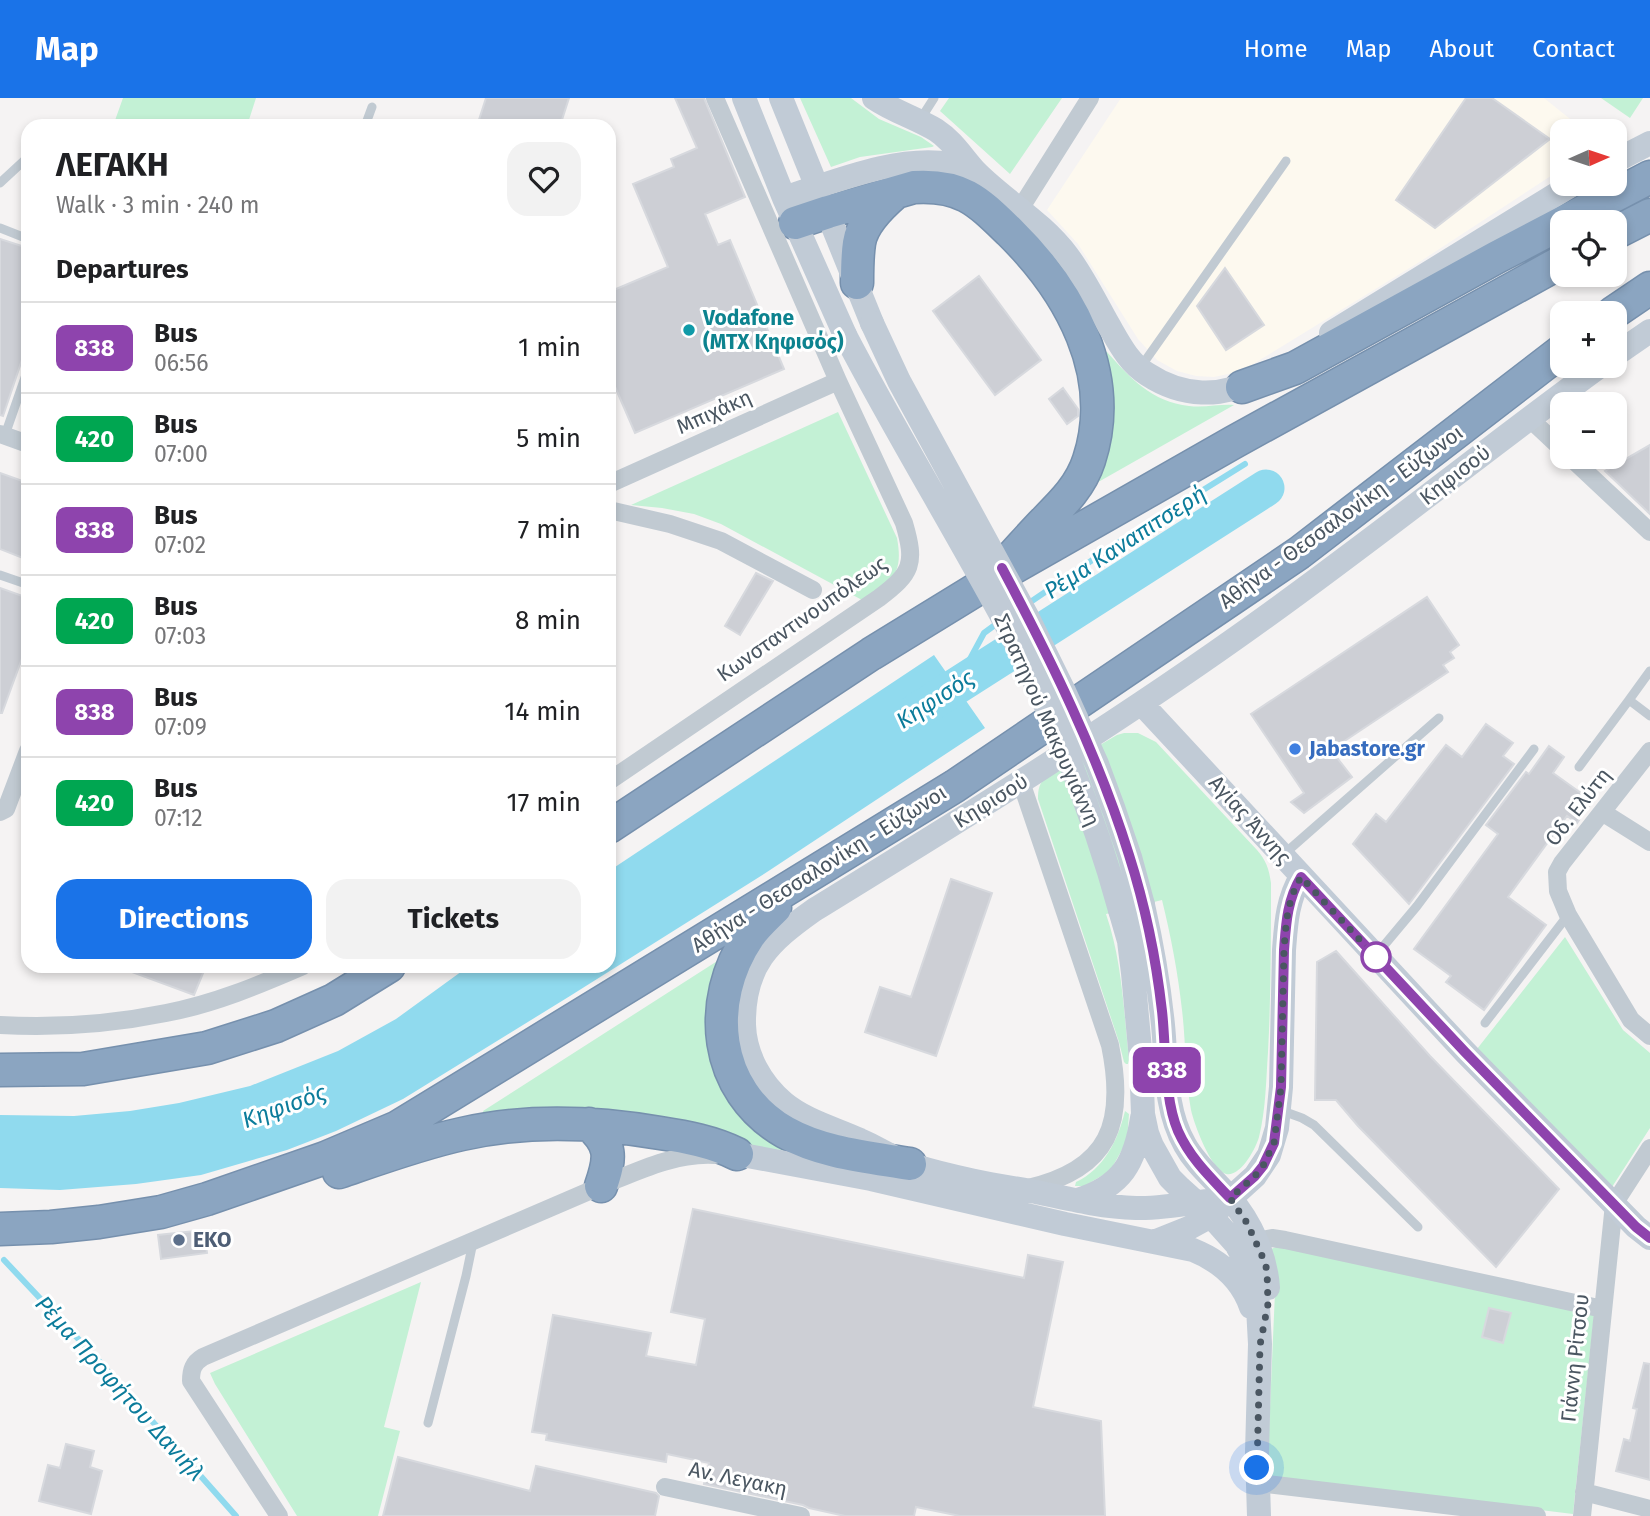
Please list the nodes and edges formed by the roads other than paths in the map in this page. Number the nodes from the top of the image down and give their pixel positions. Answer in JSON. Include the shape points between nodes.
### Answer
{"nodes":[{"id":1,"x":715,"y":98,"type":"edge"},
{"id":2,"x":744,"y":98,"type":"edge"},
{"id":3,"x":781,"y":98,"type":"edge"},
{"id":4,"x":874,"y":98,"type":"edge"},
{"id":5,"x":934,"y":98,"type":"edge"},
{"id":6,"x":1090,"y":98,"type":"edge"},
{"id":7,"x":372,"y":107,"type":"dead end"},
{"id":8,"x":910,"y":114,"type":"junction"},
{"id":9,"x":368,"y":119,"type":"edge"},
{"id":10,"x":1650,"y":143,"type":"edge"},
{"id":11,"x":1628,"y":154,"type":"edge"},
{"id":12,"x":1286,"y":161,"type":"dead end"},
{"id":13,"x":21,"y":164,"type":"edge"},
{"id":14,"x":977,"y":173,"type":"junction"},
{"id":15,"x":1650,"y":177,"type":"edge"},
{"id":16,"x":0,"y":183,"type":"edge"},
{"id":17,"x":895,"y":193,"type":"junction"},
{"id":18,"x":1553,"y":196,"type":"edge"},
{"id":19,"x":823,"y":199,"type":"junction"},
{"id":20,"x":1020,"y":209,"type":"junction"},
{"id":21,"x":790,"y":211,"type":"junction"},
{"id":22,"x":1650,"y":215,"type":"edge"},
{"id":23,"x":1627,"y":227,"type":"edge"},
{"id":24,"x":0,"y":228,"type":"edge"},
{"id":25,"x":21,"y":236,"type":"edge"},
{"id":26,"x":1550,"y":268,"type":"edge"},
{"id":27,"x":857,"y":283,"type":"junction"},
{"id":28,"x":1650,"y":288,"type":"edge"},
{"id":29,"x":1627,"y":304,"type":"edge"},
{"id":30,"x":1650,"y":331,"type":"edge"},
{"id":31,"x":1627,"y":347,"type":"edge"},
{"id":32,"x":1550,"y":360,"type":"edge"},
{"id":33,"x":1139,"y":369,"type":"junction"},
{"id":34,"x":1584,"y":378,"type":"edge"},
{"id":35,"x":838,"y":381,"type":"junction"},
{"id":36,"x":21,"y":387,"type":"edge"},
{"id":37,"x":1242,"y":387,"type":"junction"},
{"id":38,"x":1529,"y":418,"type":"junction"},
{"id":39,"x":2,"y":435,"type":"edge"},
{"id":40,"x":1550,"y":438,"type":"edge"},
{"id":41,"x":21,"y":442,"type":"edge"},
{"id":42,"x":1583,"y":469,"type":"edge"},
{"id":43,"x":616,"y":481,"type":"edge"},
{"id":44,"x":616,"y":512,"type":"edge"},
{"id":45,"x":1650,"y":532,"type":"edge"},
{"id":46,"x":0,"y":575,"type":"edge"},
{"id":47,"x":990,"y":581,"type":"junction"},
{"id":48,"x":21,"y":582,"type":"edge"},
{"id":49,"x":813,"y":590,"type":"dead end"},
{"id":50,"x":1650,"y":671,"type":"edge"},
{"id":51,"x":1629,"y":700,"type":"junction"},
{"id":52,"x":1142,"y":704,"type":"junction"},
{"id":53,"x":1650,"y":716,"type":"edge"},
{"id":54,"x":1439,"y":718,"type":"dead end"},
{"id":55,"x":1534,"y":749,"type":"dead end"},
{"id":56,"x":1650,"y":751,"type":"edge"},
{"id":57,"x":1579,"y":767,"type":"dead end"},
{"id":58,"x":21,"y":769,"type":"edge"},
{"id":59,"x":616,"y":776,"type":"edge"},
{"id":60,"x":1021,"y":782,"type":"junction"},
{"id":61,"x":0,"y":812,"type":"edge"},
{"id":62,"x":1602,"y":812,"type":"junction"},
{"id":63,"x":616,"y":822,"type":"edge"},
{"id":64,"x":1650,"y":842,"type":"edge"},
{"id":65,"x":1282,"y":856,"type":"junction"},
{"id":66,"x":1301,"y":877,"type":"junction"},
{"id":67,"x":803,"y":880,"type":"junction"},
{"id":68,"x":1131,"y":908,"type":"junction"},
{"id":69,"x":1568,"y":915,"type":"junction"},
{"id":70,"x":1375,"y":956,"type":"junction"},
{"id":71,"x":287,"y":973,"type":"edge"},
{"id":72,"x":378,"y":973,"type":"edge"},
{"id":73,"x":1485,"y":1023,"type":"dead end"},
{"id":74,"x":0,"y":1025,"type":"edge"},
{"id":75,"x":1650,"y":1036,"type":"edge"},
{"id":76,"x":0,"y":1051,"type":"edge"},
{"id":77,"x":83,"y":1069,"type":"junction"},
{"id":78,"x":0,"y":1070,"type":"edge"},
{"id":79,"x":1279,"y":1109,"type":"junction"},
{"id":80,"x":1143,"y":1114,"type":"junction"},
{"id":81,"x":589,"y":1124,"type":"junction"},
{"id":82,"x":1650,"y":1148,"type":"edge"},
{"id":83,"x":737,"y":1154,"type":"junction"},
{"id":84,"x":910,"y":1164,"type":"junction"},
{"id":85,"x":246,"y":1186,"type":"junction"},
{"id":86,"x":601,"y":1186,"type":"junction"},
{"id":87,"x":1021,"y":1189,"type":"junction"},
{"id":88,"x":1230,"y":1198,"type":"junction"},
{"id":89,"x":1078,"y":1200,"type":"junction"},
{"id":90,"x":1614,"y":1204,"type":"junction"},
{"id":91,"x":1204,"y":1209,"type":"junction"},
{"id":92,"x":1418,"y":1227,"type":"dead end"},
{"id":93,"x":0,"y":1229,"type":"edge"},
{"id":94,"x":1650,"y":1238,"type":"edge"},
{"id":95,"x":473,"y":1240,"type":"junction"},
{"id":96,"x":1256,"y":1241,"type":"junction"},
{"id":97,"x":1153,"y":1242,"type":"junction"},
{"id":98,"x":1603,"y":1309,"type":"junction"},
{"id":99,"x":1260,"y":1345,"type":"junction"},
{"id":100,"x":428,"y":1423,"type":"dead end"},
{"id":101,"x":1258,"y":1483,"type":"junction"},
{"id":102,"x":665,"y":1487,"type":"dead end"},
{"id":103,"x":1584,"y":1492,"type":"junction"},
{"id":104,"x":1650,"y":1509,"type":"edge"},
{"id":105,"x":279,"y":1516,"type":"edge"},
{"id":106,"x":801,"y":1516,"type":"edge"},
{"id":107,"x":1259,"y":1516,"type":"edge"},
{"id":108,"x":1537,"y":1516,"type":"edge"},
{"id":109,"x":1582,"y":1516,"type":"edge"}],
"edges":[{"from":1,"to":35,"type":"street","name":"Κωνσταντινουπόλεως"},
{"from":2,"to":21,"type":"street","name":"Στρατηγού Μακρυγιάννη"},
{"from":3,"to":19,"type":"street","name":"Στρατηγού Μακρυγιάννη"},
{"from":4,"to":8,"type":"street"},
{"from":5,"to":8,"type":"lane"},
{"from":6,"to":20,"type":"street"},
{"from":7,"to":9,"type":"lane"},
{"from":8,"to":14,"type":"street","via":[[950,141]]},
{"from":10,"to":11,"type":"street"},
{"from":12,"to":33,"type":"lane"},
{"from":13,"to":16,"type":"lane"},
{"from":14,"to":19,"type":"street","via":[[953,164],[915,164],[856,174]]},
{"from":14,"to":20,"type":"street"},
{"from":15,"to":37,"type":"highway","via":[[1295,368]]},
{"from":17,"to":19,"type":"highway"},
{"from":17,"to":27,"type":"highway","via":[[872,216],[859,241]]},
{"from":17,"to":47,"type":"highway","via":[[914,187],[948,188],[976,202],[1053,280],[1088,349],[1097,415],[1086,470],[1066,500]]},
{"from":18,"to":37,"type":"street"},
{"from":19,"to":21,"type":"highway"},
{"from":19,"to":27,"type":"street","name":"Στρατηγού Μακρυγιάννη"},
{"from":20,"to":33,"type":"street","via":[[1068,256]]},
{"from":21,"to":68,"type":"street","name":"Στρατηγού Μακρυγιάννη","bridge":true,"via":[[845,335],[1007,626],[1076,774],[1108,864]]},
{"from":22,"to":23,"type":"highway"},
{"from":24,"to":25,"type":"lane"},
{"from":26,"to":47,"type":"highway"},
{"from":27,"to":68,"type":"street","name":"Στρατηγού Μακρυγιάννη","bridge":true,"via":[[900,381],[1027,616],[1097,764],[1130,857]]},
{"from":28,"to":29,"type":"highway"},
{"from":30,"to":31,"type":"street"},
{"from":32,"to":67,"type":"highway","name":"Αθήνα - Θεσσαλονίκη - Εύζωνοι","via":[[1299,553],[955,786]]},
{"from":33,"to":37,"type":"street","via":[[1189,391],[1216,393]]},
{"from":34,"to":38,"type":"street","name":"Κηφισού"},
{"from":35,"to":43,"type":"street","name":"Μπιχάκη"},
{"from":35,"to":59,"type":"street","name":"Κωνσταντινουπόλεως","via":[[904,523],[910,544],[907,572],[879,598]]},
{"from":36,"to":39,"type":"lane"},
{"from":38,"to":40,"type":"street"},
{"from":38,"to":52,"type":"street","name":"Κηφισού","via":[[1338,565]]},
{"from":39,"to":41,"type":"street"},
{"from":42,"to":45,"type":"street"},
{"from":44,"to":49,"type":"street","via":[[721,541]]},
{"from":46,"to":48,"type":"lane"},
{"from":47,"to":63,"type":"highway"},
{"from":50,"to":51,"type":"lane"},
{"from":51,"to":53,"type":"lane"},
{"from":51,"to":57,"type":"lane"},
{"from":52,"to":60,"type":"street","name":"Κηφισού"},
{"from":52,"to":65,"type":"street","name":"Αγίας Άννης"},
{"from":54,"to":65,"type":"lane"},
{"from":55,"to":70,"type":"lane"},
{"from":56,"to":62,"type":"street","name":"Οδ. Ελύτη"},
{"from":58,"to":61,"type":"street","via":[[6,809]]},
{"from":60,"to":84,"type":"street","name":"Κηφισού","via":[[785,930],[763,954],[749,984],[746,1045],[769,1088],[800,1114]]},
{"from":60,"to":87,"type":"street","via":[[1110,1045],[1117,1095],[1107,1136],[1094,1157],[1067,1176]]},
{"from":62,"to":64,"type":"street"},
{"from":62,"to":69,"type":"street","name":"Οδ. Ελύτη","via":[[1557,872],[1558,891]]},
{"from":65,"to":66,"type":"street","name":"Αγίας Άννης"},
{"from":66,"to":70,"type":"street","name":"Αγίας Άννης"},
{"from":66,"to":79,"type":"street","via":[[1290,900],[1284,950]]},
{"from":67,"to":84,"type":"highway","via":[[750,934],[731,970],[721,1016],[734,1078],[751,1104],[789,1134],[840,1152]]},
{"from":67,"to":85,"type":"highway","name":"Αθήνα - Θεσσαλονίκη - Εύζωνοι","via":[[398,1127]]},
{"from":68,"to":80,"type":"street","name":"Στρατηγού Μακρυγιάννη","via":[[1129,941]]},
{"from":68,"to":88,"type":"street","name":"Στρατηγού Μακρυγιάννη","via":[[1150,937],[1173,1117],[1200,1168]]},
{"from":69,"to":73,"type":"lane"},
{"from":69,"to":75,"type":"street","name":"Οδ. Ελύτη","via":[[1631,1020]]},
{"from":70,"to":90,"type":"street","name":"Αγίας Άννης"},
{"from":71,"to":74,"type":"street","via":[[165,1014],[59,1026]]},
{"from":72,"to":77,"type":"highway","via":[[334,1000],[276,1026],[207,1048]]},
{"from":76,"to":77,"type":"highway","via":[[55,1056]]},
{"from":77,"to":78,"type":"highway"},
{"from":79,"to":88,"type":"street","via":[[1274,1143],[1263,1166]]},
{"from":79,"to":92,"type":"lane","via":[[1314,1125]]},
{"from":80,"to":89,"type":"street","via":[[1137,1143],[1121,1176],[1095,1195]]},
{"from":80,"to":91,"type":"street","name":"Στρατηγού Μακρυγιάννη","via":[[1164,1168]]},
{"from":81,"to":83,"type":"highway","via":[[673,1135]]},
{"from":81,"to":85,"type":"highway","via":[[465,1133],[335,1173]]},
{"from":81,"to":86,"type":"highway","via":[[607,1150]]},
{"from":82,"to":90,"type":"street"},
{"from":83,"to":86,"type":"street","via":[[682,1157]]},
{"from":83,"to":97,"type":"street"},
{"from":84,"to":87,"type":"street","name":"Κηφισού"},
{"from":85,"to":93,"type":"highway","name":"Αθήνα - Θεσσαλονίκη - Εύζωνοι","via":[[162,1212]]},
{"from":86,"to":95,"type":"street"},
{"from":87,"to":89,"type":"street","name":"Κηφισού"},
{"from":88,"to":91,"type":"street","name":"Κηφισού"},
{"from":88,"to":96,"type":"street","name":"Στρατηγού Μακρυγιάννη"},
{"from":89,"to":91,"type":"street","name":"Κηφισού","via":[[1136,1208]]},
{"from":90,"to":94,"type":"street","name":"Αγίας Άννης"},
{"from":90,"to":98,"type":"street","name":"Γιάννη Ρίτσου"},
{"from":91,"to":97,"type":"street","via":[[1189,1228]]},
{"from":91,"to":99,"type":"street","name":"Στρατηγού Μακρυγιάννη","via":[[1236,1244],[1254,1279]]},
{"from":95,"to":100,"type":"lane"},
{"from":95,"to":105,"type":"street","via":[[197,1360],[191,1374],[195,1389]]},
{"from":96,"to":98,"type":"street","via":[[1285,1240]]},
{"from":96,"to":99,"type":"street","name":"Στρατηγού Μακρυγιάννη","via":[[1268,1287]]},
{"from":97,"to":99,"type":"street","via":[[1193,1250],[1226,1269],[1248,1298]]},
{"from":98,"to":103,"type":"street","name":"Γιάννη Ρίτσου"},
{"from":99,"to":101,"type":"street"},
{"from":101,"to":107,"type":"street"},
{"from":101,"to":108,"type":"street"},
{"from":102,"to":106,"type":"street","name":"Αν. Λεγακη"},
{"from":103,"to":104,"type":"street"},
{"from":103,"to":109,"type":"street","name":"Γιάννη Ρίτσου"}]}
